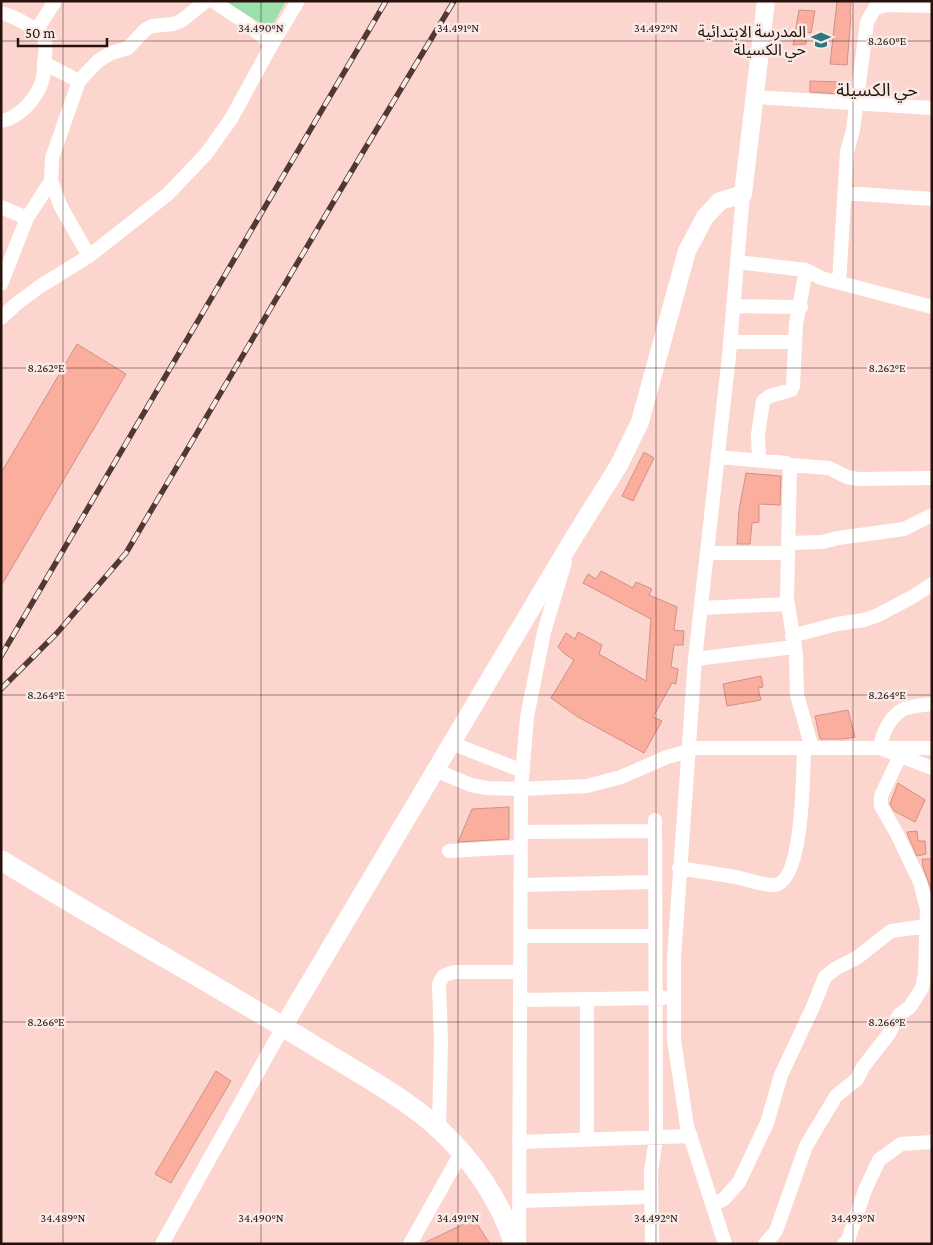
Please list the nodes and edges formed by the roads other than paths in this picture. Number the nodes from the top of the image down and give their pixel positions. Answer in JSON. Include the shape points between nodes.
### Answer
{"nodes":[{"id":1,"x":56,"y":1,"type":"edge"},
{"id":2,"x":206,"y":1,"type":"edge"},
{"id":3,"x":213,"y":1,"type":"edge"},
{"id":4,"x":298,"y":1,"type":"edge"},
{"id":5,"x":766,"y":1,"type":"edge"},
{"id":6,"x":932,"y":6,"type":"edge"},
{"id":7,"x":1,"y":13,"type":"edge"},
{"id":8,"x":36,"y":30,"type":"junction"},
{"id":9,"x":272,"y":44,"type":"junction"},
{"id":10,"x":44,"y":63,"type":"junction"},
{"id":11,"x":79,"y":80,"type":"junction"},
{"id":12,"x":753,"y":97,"type":"junction"},
{"id":13,"x":856,"y":103,"type":"junction"},
{"id":14,"x":932,"y":108,"type":"edge"},
{"id":15,"x":1,"y":121,"type":"edge"},
{"id":16,"x":51,"y":181,"type":"junction"},
{"id":17,"x":844,"y":193,"type":"junction"},
{"id":18,"x":743,"y":194,"type":"junction"},
{"id":19,"x":932,"y":199,"type":"edge"},
{"id":20,"x":1,"y":207,"type":"edge"},
{"id":21,"x":27,"y":218,"type":"junction"},
{"id":22,"x":89,"y":256,"type":"junction"},
{"id":23,"x":737,"y":262,"type":"junction"},
{"id":24,"x":806,"y":270,"type":"junction"},
{"id":25,"x":839,"y":283,"type":"junction"},
{"id":26,"x":1,"y":284,"type":"edge"},
{"id":27,"x":1,"y":300,"type":"edge"},
{"id":28,"x":15,"y":305,"type":"junction"},
{"id":29,"x":733,"y":306,"type":"junction"},
{"id":30,"x":801,"y":307,"type":"junction"},
{"id":31,"x":932,"y":307,"type":"edge"},
{"id":32,"x":1,"y":318,"type":"edge"},
{"id":33,"x":730,"y":342,"type":"junction"},
{"id":34,"x":795,"y":342,"type":"junction"},
{"id":35,"x":718,"y":457,"type":"junction"},
{"id":36,"x":759,"y":460,"type":"junction"},
{"id":37,"x":790,"y":465,"type":"junction"},
{"id":38,"x":932,"y":478,"type":"edge"},
{"id":39,"x":932,"y":515,"type":"edge"},
{"id":40,"x":570,"y":542,"type":"junction"},
{"id":41,"x":787,"y":548,"type":"junction"},
{"id":42,"x":707,"y":553,"type":"junction"},
{"id":43,"x":931,"y":585,"type":"edge"},
{"id":44,"x":787,"y":604,"type":"junction"},
{"id":45,"x":701,"y":608,"type":"junction"},
{"id":46,"x":793,"y":641,"type":"junction"},
{"id":47,"x":695,"y":659,"type":"junction"},
{"id":48,"x":932,"y":704,"type":"edge"},
{"id":49,"x":451,"y":743,"type":"junction"},
{"id":50,"x":808,"y":748,"type":"junction"},
{"id":51,"x":880,"y":748,"type":"junction"},
{"id":52,"x":932,"y":748,"type":"edge"},
{"id":53,"x":689,"y":750,"type":"junction"},
{"id":54,"x":900,"y":756,"type":"junction"},
{"id":55,"x":932,"y":768,"type":"edge"},
{"id":56,"x":436,"y":770,"type":"junction"},
{"id":57,"x":522,"y":771,"type":"junction"},
{"id":58,"x":521,"y":789,"type":"junction"},
{"id":59,"x":521,"y":832,"type":"junction"},
{"id":60,"x":521,"y":847,"type":"junction"},
{"id":61,"x":449,"y":851,"type":"dead end"},
{"id":62,"x":1,"y":860,"type":"edge"},
{"id":63,"x":679,"y":868,"type":"junction"},
{"id":64,"x":655,"y":882,"type":"junction"},
{"id":65,"x":520,"y":885,"type":"junction"},
{"id":66,"x":927,"y":926,"type":"junction"},
{"id":67,"x":520,"y":936,"type":"junction"},
{"id":68,"x":655,"y":936,"type":"junction"},
{"id":69,"x":520,"y":972,"type":"junction"},
{"id":70,"x":655,"y":998,"type":"junction"},
{"id":71,"x":674,"y":998,"type":"junction"},
{"id":72,"x":587,"y":999,"type":"junction"},
{"id":73,"x":520,"y":1000,"type":"junction"},
{"id":74,"x":283,"y":1027,"type":"junction"},
{"id":75,"x":439,"y":1129,"type":"junction"},
{"id":76,"x":691,"y":1136,"type":"junction"},
{"id":77,"x":656,"y":1138,"type":"junction"},
{"id":78,"x":587,"y":1140,"type":"junction"},
{"id":79,"x":519,"y":1142,"type":"junction"},
{"id":80,"x":932,"y":1142,"type":"edge"},
{"id":81,"x":461,"y":1153,"type":"junction"},
{"id":82,"x":651,"y":1198,"type":"junction"},
{"id":83,"x":519,"y":1201,"type":"junction"},
{"id":84,"x":712,"y":1205,"type":"junction"},
{"id":85,"x":162,"y":1244,"type":"edge"},
{"id":86,"x":410,"y":1244,"type":"edge"},
{"id":87,"x":514,"y":1244,"type":"edge"},
{"id":88,"x":519,"y":1244,"type":"edge"},
{"id":89,"x":652,"y":1244,"type":"edge"},
{"id":90,"x":725,"y":1244,"type":"edge"},
{"id":91,"x":765,"y":1244,"type":"edge"},
{"id":92,"x":844,"y":1244,"type":"edge"}],
"edges":[{"from":1,"to":8,"type":"street"},
{"from":2,"to":11,"type":"street","via":[[173,24],[145,30],[128,48],[98,61]]},
{"from":3,"to":9,"type":"street"},
{"from":4,"to":9,"type":"street"},
{"from":5,"to":12,"type":"street"},
{"from":6,"to":13,"type":"street","via":[[887,5],[875,8],[867,22]]},
{"from":7,"to":8,"type":"street","via":[[9,14]]},
{"from":8,"to":10,"type":"street","via":[[44,39]]},
{"from":9,"to":22,"type":"street","via":[[231,119],[206,154],[168,194]]},
{"from":10,"to":11,"type":"street"},
{"from":10,"to":15,"type":"street","via":[[43,78],[35,94],[11,120]]},
{"from":11,"to":16,"type":"street","via":[[52,158]]},
{"from":12,"to":13,"type":"street"},
{"from":12,"to":18,"type":"street"},
{"from":13,"to":14,"type":"street"},
{"from":13,"to":17,"type":"street"},
{"from":16,"to":21,"type":"street"},
{"from":16,"to":22,"type":"street","via":[[61,207]]},
{"from":17,"to":19,"type":"street"},
{"from":17,"to":25,"type":"street"},
{"from":18,"to":23,"type":"street"},
{"from":18,"to":40,"type":"street","via":[[720,201],[715,206],[705,217],[687,251],[640,422],[619,465]]},
{"from":20,"to":21,"type":"street"},
{"from":21,"to":26,"type":"street"},
{"from":22,"to":28,"type":"street"},
{"from":23,"to":24,"type":"street"},
{"from":23,"to":29,"type":"street"},
{"from":24,"to":25,"type":"street"},
{"from":24,"to":30,"type":"street"},
{"from":25,"to":31,"type":"street"},
{"from":27,"to":28,"type":"street"},
{"from":28,"to":32,"type":"street"},
{"from":29,"to":30,"type":"street"},
{"from":29,"to":33,"type":"street"},
{"from":30,"to":34,"type":"street"},
{"from":33,"to":34,"type":"street"},
{"from":33,"to":35,"type":"street"},
{"from":34,"to":36,"type":"street","via":[[791,390],[763,401],[758,435]]},
{"from":35,"to":36,"type":"street"},
{"from":35,"to":42,"type":"street"},
{"from":36,"to":37,"type":"street"},
{"from":37,"to":38,"type":"street","via":[[829,468],[858,479]]},
{"from":37,"to":41,"type":"street"},
{"from":39,"to":41,"type":"street","via":[[904,529]]},
{"from":40,"to":49,"type":"street"},
{"from":40,"to":57,"type":"street","via":[[544,632],[527,717]]},
{"from":41,"to":42,"type":"street"},
{"from":41,"to":44,"type":"street"},
{"from":42,"to":45,"type":"street"},
{"from":43,"to":46,"type":"street","via":[[878,615],[837,624]]},
{"from":44,"to":45,"type":"street"},
{"from":44,"to":46,"type":"street"},
{"from":45,"to":47,"type":"street"},
{"from":46,"to":47,"type":"street"},
{"from":46,"to":50,"type":"street","via":[[797,695]]},
{"from":47,"to":53,"type":"street"},
{"from":48,"to":51,"type":"street","via":[[904,709],[895,716],[884,731]]},
{"from":49,"to":56,"type":"street"},
{"from":49,"to":57,"type":"street"},
{"from":50,"to":51,"type":"street"},
{"from":50,"to":53,"type":"street"},
{"from":50,"to":63,"type":"street","via":[[798,844],[790,868],[778,883],[774,885]]},
{"from":51,"to":52,"type":"street"},
{"from":51,"to":54,"type":"street"},
{"from":53,"to":58,"type":"street","via":[[621,777],[587,786]]},
{"from":53,"to":63,"type":"street"},
{"from":54,"to":55,"type":"street"},
{"from":54,"to":66,"type":"street","via":[[881,796],[881,806],[920,882],[927,909]]},
{"from":56,"to":58,"type":"street","via":[[471,785]]},
{"from":56,"to":74,"type":"street"},
{"from":57,"to":58,"type":"street"},
{"from":58,"to":59,"type":"street"},
{"from":59,"to":60,"type":"street"},
{"from":59,"to":64,"type":"street","via":[[655,826]]},
{"from":60,"to":61,"type":"street"},
{"from":60,"to":65,"type":"street"},
{"from":62,"to":74,"type":"main road"},
{"from":63,"to":71,"type":"street"},
{"from":64,"to":65,"type":"street"},
{"from":64,"to":68,"type":"street"},
{"from":65,"to":67,"type":"street"},
{"from":66,"to":84,"type":"street","via":[[892,931],[858,957],[825,976],[781,1076],[767,1123],[739,1182],[724,1199]]},
{"from":66,"to":91,"type":"street","via":[[922,988],[857,1079],[836,1096],[806,1146],[776,1231]]},
{"from":67,"to":68,"type":"street"},
{"from":67,"to":69,"type":"street"},
{"from":68,"to":70,"type":"street"},
{"from":69,"to":73,"type":"street"},
{"from":69,"to":75,"type":"street","via":[[455,972],[441,978]]},
{"from":70,"to":71,"type":"street"},
{"from":70,"to":72,"type":"street"},
{"from":70,"to":77,"type":"street"},
{"from":71,"to":76,"type":"street","via":[[674,1040]]},
{"from":72,"to":73,"type":"street"},
{"from":72,"to":78,"type":"street"},
{"from":73,"to":79,"type":"street"},
{"from":74,"to":75,"type":"main road","via":[[413,1107]]},
{"from":74,"to":85,"type":"street"},
{"from":75,"to":81,"type":"main road"},
{"from":76,"to":77,"type":"street"},
{"from":76,"to":84,"type":"street"},
{"from":77,"to":78,"type":"street"},
{"from":77,"to":82,"type":"street"},
{"from":78,"to":79,"type":"street"},
{"from":79,"to":83,"type":"street"},
{"from":80,"to":92,"type":"street","via":[[901,1144],[879,1160]]},
{"from":81,"to":86,"type":"street"},
{"from":81,"to":87,"type":"main road","via":[[486,1186]]},
{"from":82,"to":83,"type":"street"},
{"from":82,"to":89,"type":"street"},
{"from":83,"to":88,"type":"street"},
{"from":84,"to":90,"type":"street"}]}
